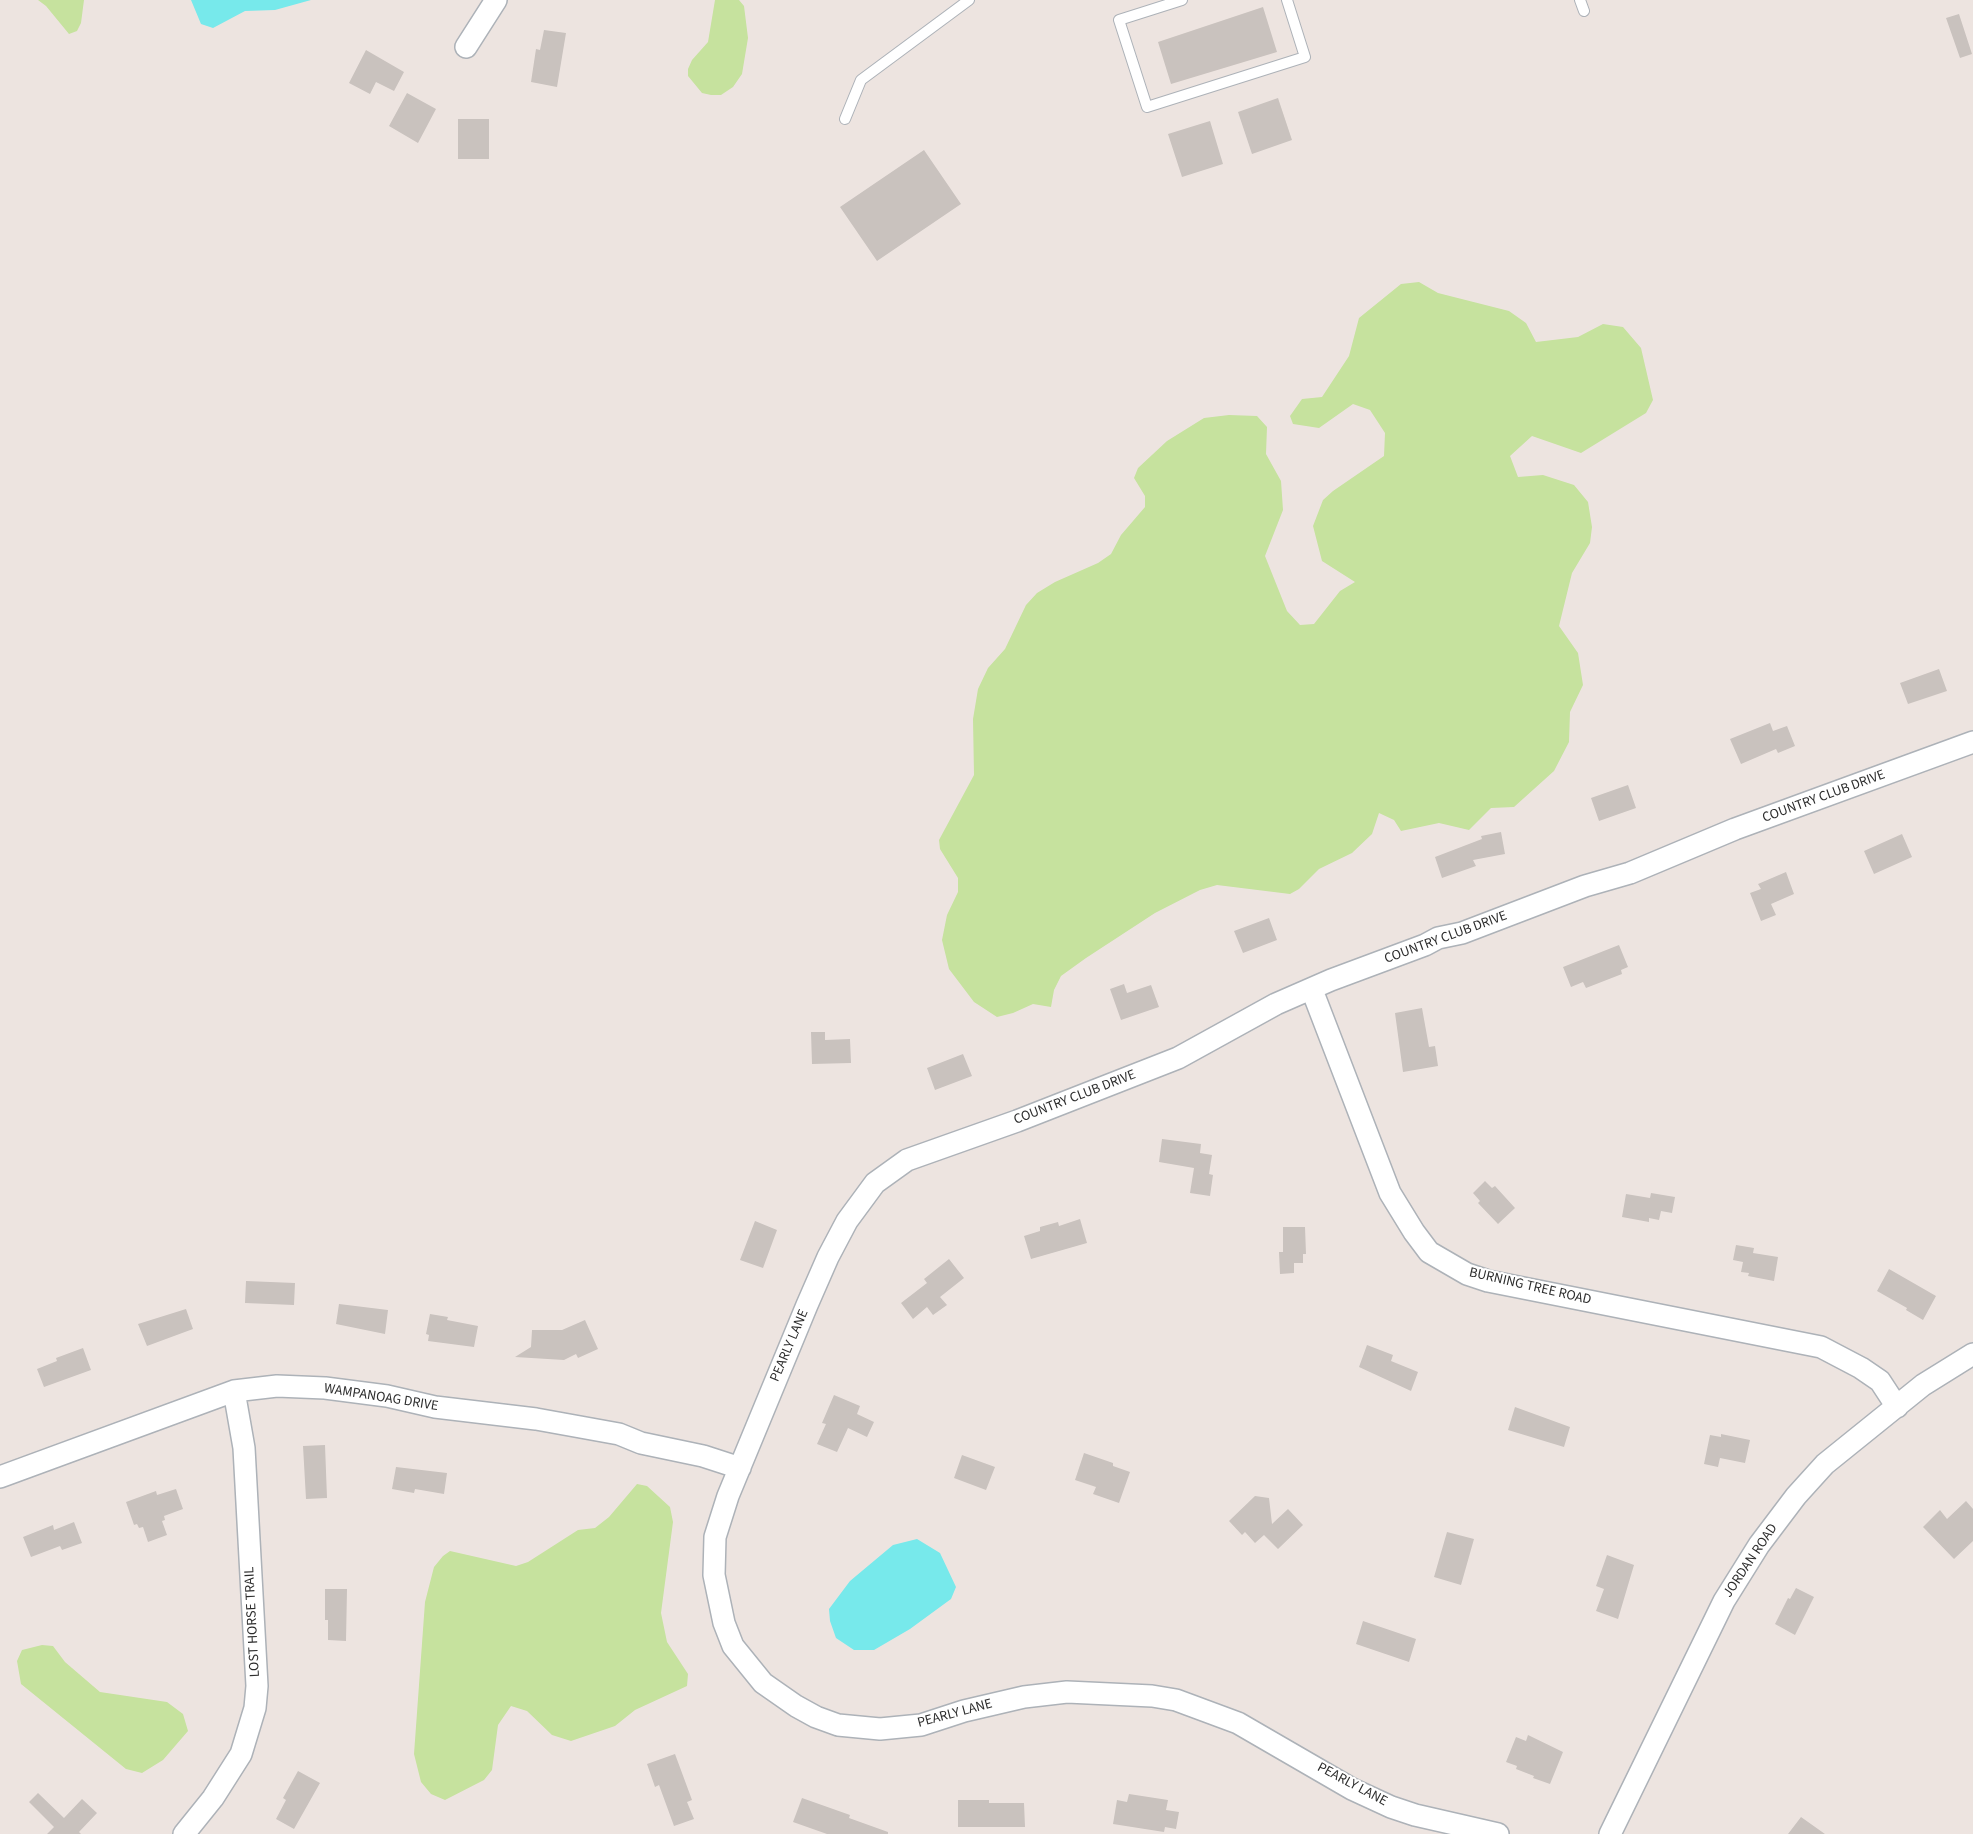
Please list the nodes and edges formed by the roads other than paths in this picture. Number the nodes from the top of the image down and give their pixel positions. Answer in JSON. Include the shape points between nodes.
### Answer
{"nodes":[{"id":1,"x":496,"y":0,"type":"edge"},
{"id":2,"x":969,"y":0,"type":"edge"},
{"id":3,"x":1182,"y":0,"type":"edge"},
{"id":4,"x":1287,"y":0,"type":"edge"},
{"id":5,"x":1580,"y":0,"type":"edge"},
{"id":6,"x":1584,"y":11,"type":"dead end"},
{"id":7,"x":466,"y":47,"type":"dead end"},
{"id":8,"x":845,"y":119,"type":"dead end"},
{"id":9,"x":1973,"y":742,"type":"edge"},
{"id":10,"x":1312,"y":990,"type":"junction"},
{"id":11,"x":875,"y":1183,"type":"joint"},
{"id":12,"x":1973,"y":1354,"type":"edge"},
{"id":13,"x":234,"y":1392,"type":"junction"},
{"id":14,"x":1897,"y":1408,"type":"junction"},
{"id":15,"x":740,"y":1468,"type":"junction"},
{"id":16,"x":0,"y":1477,"type":"edge"},
{"id":17,"x":184,"y":1834,"type":"edge"},
{"id":18,"x":1498,"y":1834,"type":"edge"},
{"id":19,"x":1610,"y":1834,"type":"edge"}],
"edges":[{"from":1,"to":7,"type":"street"},
{"from":2,"to":8,"type":"lane","via":[[861,80]]},
{"from":3,"to":4,"type":"lane","via":[[1119,20],[1147,107],[1305,57]]},
{"from":5,"to":6,"type":"lane"},
{"from":9,"to":10,"type":"street","name":"COUNTRY CLUB DRIVE","via":[[1735,829],[1630,873],[1585,886],[1462,933],[1438,938]]},
{"from":10,"to":11,"type":"street","name":"COUNTRY CLUB DRIVE","via":[[1276,1004],[1178,1058],[907,1160]]},
{"from":10,"to":14,"type":"street","name":"BURNING TREE ROAD","via":[[1390,1193],[1429,1252],[1467,1274],[1488,1280],[1821,1347],[1880,1382]]},
{"from":11,"to":15,"type":"street","name":"PEARLY LANE","via":[[843,1227],[828,1257]]},
{"from":12,"to":14,"type":"street","name":"JORDAN ROAD","via":[[1923,1385]]},
{"from":13,"to":15,"type":"street","name":"WAMPANOAG DRIVE","via":[[287,1386],[387,1396],[435,1407],[536,1419],[618,1434]]},
{"from":13,"to":16,"type":"street","name":"WAMPANOAG DRIVE"},
{"from":13,"to":17,"type":"street","name":"LOST HORSE TRAIL","via":[[244,1448],[257,1686],[255,1708],[241,1754],[213,1798]]},
{"from":14,"to":19,"type":"street","name":"JORDAN ROAD","via":[[1825,1464],[1796,1496],[1760,1545],[1713,1622]]},
{"from":15,"to":18,"type":"street","name":"PEARLY LANE","via":[[715,1537],[714,1575],[724,1623],[734,1646],[763,1683],[816,1717],[838,1725],[880,1729],[921,1725],[964,1711],[1058,1693],[1152,1696],[1176,1700],[1238,1723],[1352,1789],[1392,1807]]}]}
